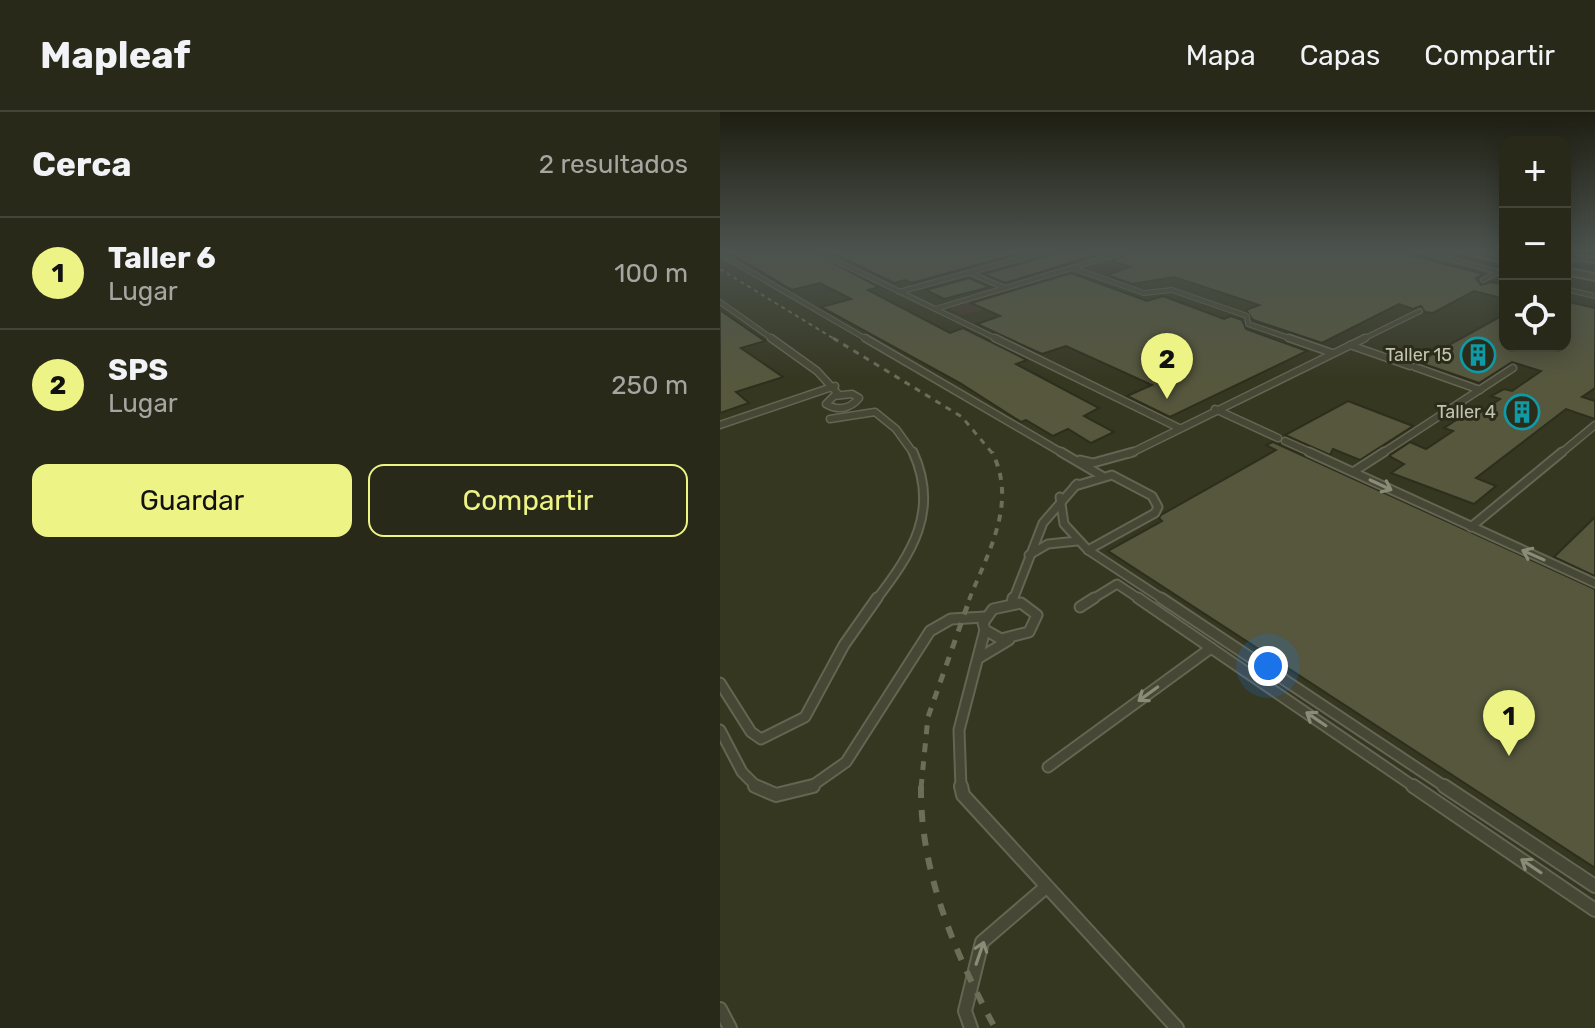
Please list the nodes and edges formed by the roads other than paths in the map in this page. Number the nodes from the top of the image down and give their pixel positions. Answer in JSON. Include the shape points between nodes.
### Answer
{"nodes":[{"id":1,"x":787,"y":293,"type":"edge"},
{"id":2,"x":901,"y":293,"type":"edge"},
{"id":3,"x":989,"y":293,"type":"edge"},
{"id":4,"x":1180,"y":293,"type":"edge"},
{"id":5,"x":720,"y":302,"type":"edge"},
{"id":6,"x":934,"y":309,"type":"junction"},
{"id":7,"x":1420,"y":311,"type":"dead end"},
{"id":8,"x":1349,"y":345,"type":"junction"},
{"id":9,"x":1332,"y":353,"type":"junction"},
{"id":10,"x":1513,"y":368,"type":"dead end"},
{"id":11,"x":835,"y":386,"type":"junction"},
{"id":12,"x":1480,"y":390,"type":"junction"},
{"id":13,"x":839,"y":395,"type":"junction"},
{"id":14,"x":1443,"y":403,"type":"dead end"},
{"id":15,"x":1453,"y":407,"type":"junction"},
{"id":16,"x":1215,"y":409,"type":"junction"},
{"id":17,"x":830,"y":419,"type":"dead end"},
{"id":18,"x":720,"y":425,"type":"edge"},
{"id":19,"x":1595,"y":425,"type":"edge"},
{"id":20,"x":1179,"y":428,"type":"junction"},
{"id":21,"x":1127,"y":455,"type":"junction"},
{"id":22,"x":1105,"y":461,"type":"junction"},
{"id":23,"x":1118,"y":466,"type":"junction"},
{"id":24,"x":1091,"y":468,"type":"junction"},
{"id":25,"x":1353,"y":472,"type":"junction"},
{"id":26,"x":1112,"y":475,"type":"junction"},
{"id":27,"x":1102,"y":476,"type":"junction"},
{"id":28,"x":1075,"y":486,"type":"junction"},
{"id":29,"x":1060,"y":497,"type":"junction"},
{"id":30,"x":1471,"y":527,"type":"junction"},
{"id":31,"x":1077,"y":541,"type":"junction"},
{"id":32,"x":1088,"y":550,"type":"junction"},
{"id":33,"x":1027,"y":558,"type":"junction"},
{"id":34,"x":1595,"y":583,"type":"edge"},
{"id":35,"x":1012,"y":603,"type":"junction"},
{"id":36,"x":1080,"y":607,"type":"dead end"},
{"id":37,"x":985,"y":617,"type":"junction"},
{"id":38,"x":985,"y":630,"type":"junction"},
{"id":39,"x":1013,"y":639,"type":"junction"},
{"id":40,"x":1211,"y":648,"type":"junction"},
{"id":41,"x":979,"y":658,"type":"junction"},
{"id":42,"x":720,"y":683,"type":"edge"},
{"id":43,"x":720,"y":730,"type":"edge"},
{"id":44,"x":1048,"y":767,"type":"dead end"},
{"id":45,"x":1595,"y":886,"type":"edge"},
{"id":46,"x":1046,"y":887,"type":"junction"},
{"id":47,"x":1595,"y":910,"type":"edge"},
{"id":48,"x":720,"y":1009,"type":"edge"},
{"id":49,"x":730,"y":1028,"type":"edge"},
{"id":50,"x":971,"y":1028,"type":"edge"},
{"id":51,"x":1177,"y":1028,"type":"edge"}],
"edges":[{"from":1,"to":24,"type":"lane"},
{"from":2,"to":6,"type":"lane"},
{"from":3,"to":6,"type":"lane"},
{"from":4,"to":9,"type":"lane"},
{"from":5,"to":11,"type":"lane"},
{"from":6,"to":20,"type":"lane"},
{"from":7,"to":8,"type":"lane"},
{"from":8,"to":9,"type":"lane"},
{"from":8,"to":12,"type":"lane"},
{"from":9,"to":16,"type":"lane"},
{"from":10,"to":12,"type":"lane"},
{"from":11,"to":13,"type":"lane"},
{"from":11,"to":18,"type":"lane"},
{"from":12,"to":15,"type":"lane"},
{"from":13,"to":13,"type":"lane","via":[[826,401],[827,406],[848,407],[859,398]]},
{"from":14,"to":15,"type":"lane"},
{"from":15,"to":25,"type":"lane"},
{"from":16,"to":20,"type":"lane"},
{"from":16,"to":25,"type":"lane"},
{"from":17,"to":42,"type":"lane","via":[[875,412],[903,435],[918,458],[925,483],[921,524],[899,572],[850,635],[808,715],[761,739]]},
{"from":19,"to":30,"type":"lane"},
{"from":20,"to":21,"type":"lane"},
{"from":21,"to":22,"type":"lane"},
{"from":21,"to":23,"type":"lane"},
{"from":22,"to":23,"type":"lane"},
{"from":22,"to":24,"type":"lane"},
{"from":23,"to":26,"type":"lane"},
{"from":24,"to":27,"type":"lane"},
{"from":24,"to":28,"type":"lane"},
{"from":25,"to":30,"type":"lane","one_way":true},
{"from":26,"to":27,"type":"lane"},
{"from":26,"to":32,"type":"lane","via":[[1152,496],[1158,507]]},
{"from":27,"to":28,"type":"lane"},
{"from":28,"to":29,"type":"lane"},
{"from":29,"to":31,"type":"lane","via":[[1061,517]]},
{"from":29,"to":33,"type":"lane"},
{"from":34,"to":30,"type":"lane","one_way":true},
{"from":31,"to":32,"type":"lane"},
{"from":31,"to":33,"type":"lane","via":[[1048,544]]},
{"from":32,"to":45,"type":"lane"},
{"from":33,"to":35,"type":"lane"},
{"from":35,"to":37,"type":"lane"},
{"from":35,"to":39,"type":"lane","via":[[1028,606],[1037,615],[1029,632]]},
{"from":36,"to":40,"type":"lane","via":[[1117,584]]},
{"from":37,"to":38,"type":"lane"},
{"from":37,"to":43,"type":"lane","via":[[963,615],[935,624],[846,762],[808,790],[772,793],[755,787]]},
{"from":38,"to":39,"type":"lane"},
{"from":38,"to":41,"type":"lane"},
{"from":39,"to":41,"type":"lane"},
{"from":40,"to":44,"type":"lane","one_way":true},
{"from":47,"to":40,"type":"lane","one_way":true},
{"from":41,"to":46,"type":"lane","via":[[961,723],[957,760],[963,795]]},
{"from":50,"to":46,"type":"lane","one_way":true,"via":[[965,1011],[982,942]]},
{"from":46,"to":51,"type":"lane"},
{"from":48,"to":49,"type":"lane"}]}
